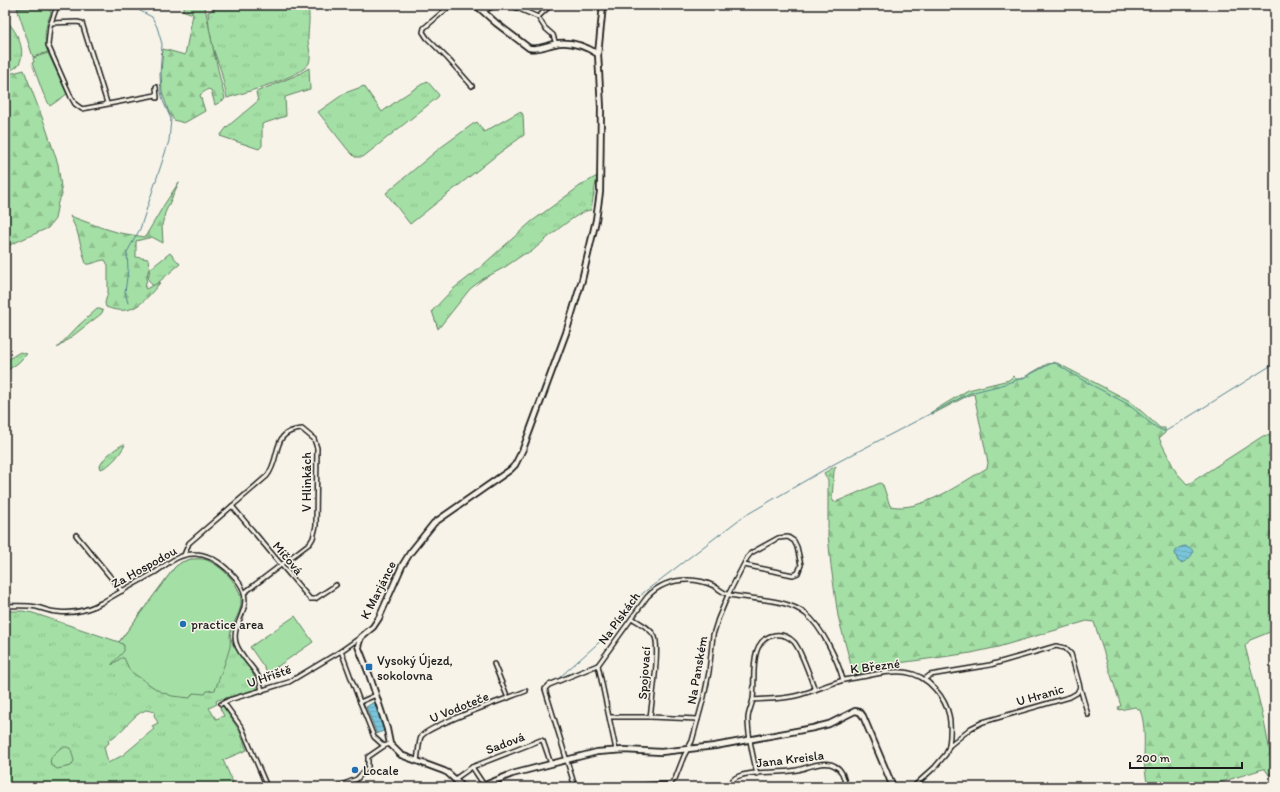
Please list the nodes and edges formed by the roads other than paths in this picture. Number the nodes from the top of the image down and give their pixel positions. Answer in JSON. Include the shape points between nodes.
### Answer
{"nodes":[{"id":1,"x":5,"y":5,"type":"edge"},
{"id":2,"x":68,"y":5,"type":"edge"},
{"id":3,"x":104,"y":5,"type":"edge"},
{"id":4,"x":115,"y":5,"type":"edge"},
{"id":5,"x":451,"y":5,"type":"edge"},
{"id":6,"x":476,"y":5,"type":"edge"},
{"id":7,"x":498,"y":5,"type":"edge"},
{"id":8,"x":510,"y":5,"type":"edge"},
{"id":9,"x":551,"y":5,"type":"edge"},
{"id":10,"x":603,"y":5,"type":"edge"},
{"id":11,"x":57,"y":6,"type":"edge"},
{"id":12,"x":482,"y":11,"type":"junction"},
{"id":13,"x":538,"y":17,"type":"junction"},
{"id":14,"x":51,"y":23,"type":"junction"},
{"id":15,"x":556,"y":44,"type":"junction"},
{"id":16,"x":598,"y":54,"type":"junction"},
{"id":17,"x":472,"y":86,"type":"dead end"},
{"id":18,"x":156,"y":87,"type":"dead end"},
{"id":19,"x":107,"y":103,"type":"junction"},
{"id":20,"x":232,"y":506,"type":"junction"},
{"id":21,"x":76,"y":535,"type":"dead end"},
{"id":22,"x":184,"y":556,"type":"junction"},
{"id":23,"x":744,"y":564,"type":"junction"},
{"id":24,"x":282,"y":566,"type":"junction"},
{"id":25,"x":336,"y":585,"type":"dead end"},
{"id":26,"x":122,"y":591,"type":"junction"},
{"id":27,"x":244,"y":593,"type":"junction"},
{"id":28,"x":728,"y":595,"type":"junction"},
{"id":29,"x":5,"y":606,"type":"edge"},
{"id":30,"x":632,"y":618,"type":"junction"},
{"id":31,"x":361,"y":637,"type":"junction"},
{"id":32,"x":341,"y":651,"type":"junction"},
{"id":33,"x":494,"y":664,"type":"dead end"},
{"id":34,"x":598,"y":665,"type":"junction"},
{"id":35,"x":926,"y":679,"type":"junction"},
{"id":36,"x":843,"y":680,"type":"junction"},
{"id":37,"x":1080,"y":687,"type":"junction"},
{"id":38,"x":815,"y":690,"type":"junction"},
{"id":39,"x":262,"y":691,"type":"junction"},
{"id":40,"x":526,"y":691,"type":"dead end"},
{"id":41,"x":376,"y":694,"type":"junction"},
{"id":42,"x":508,"y":698,"type":"junction"},
{"id":43,"x":753,"y":700,"type":"junction"},
{"id":44,"x":360,"y":702,"type":"junction"},
{"id":45,"x":1088,"y":715,"type":"dead end"},
{"id":46,"x":610,"y":717,"type":"junction"},
{"id":47,"x":650,"y":717,"type":"junction"},
{"id":48,"x":698,"y":719,"type":"junction"},
{"id":49,"x":749,"y":740,"type":"junction"},
{"id":50,"x":390,"y":744,"type":"junction"},
{"id":51,"x":384,"y":746,"type":"junction"},
{"id":52,"x":949,"y":746,"type":"junction"},
{"id":53,"x":687,"y":749,"type":"junction"},
{"id":54,"x":616,"y":750,"type":"junction"},
{"id":55,"x":566,"y":760,"type":"junction"},
{"id":56,"x":418,"y":761,"type":"junction"},
{"id":57,"x":551,"y":764,"type":"junction"},
{"id":58,"x":472,"y":767,"type":"junction"},
{"id":59,"x":757,"y":774,"type":"junction"},
{"id":60,"x":455,"y":779,"type":"junction"},
{"id":61,"x":482,"y":786,"type":"edge"},
{"id":62,"x":647,"y":786,"type":"edge"},
{"id":63,"x":915,"y":786,"type":"edge"},
{"id":64,"x":267,"y":787,"type":"edge"},
{"id":65,"x":336,"y":787,"type":"edge"},
{"id":66,"x":463,"y":787,"type":"edge"},
{"id":67,"x":575,"y":787,"type":"edge"},
{"id":68,"x":593,"y":787,"type":"edge"},
{"id":69,"x":728,"y":787,"type":"edge"},
{"id":70,"x":846,"y":787,"type":"edge"},
{"id":71,"x":894,"y":787,"type":"edge"}],
"edges":[{"from":1,"to":11,"type":"street"},
{"from":2,"to":11,"type":"street"},
{"from":3,"to":4,"type":"street"},
{"from":5,"to":17,"type":"street","via":[[424,28],[423,32]]},
{"from":6,"to":12,"type":"street"},
{"from":7,"to":12,"type":"street"},
{"from":8,"to":13,"type":"street"},
{"from":9,"to":13,"type":"street"},
{"from":10,"to":16,"type":"street","name":"K Marjánce"},
{"from":11,"to":14,"type":"street"},
{"from":12,"to":15,"type":"street","via":[[529,48]]},
{"from":13,"to":15,"type":"street","via":[[553,35]]},
{"from":14,"to":19,"type":"street","via":[[82,23]]},
{"from":14,"to":19,"type":"street","via":[[48,45],[75,104],[82,109]]},
{"from":15,"to":16,"type":"street","via":[[580,45]]},
{"from":16,"to":31,"type":"street","name":"K Marjánce","via":[[600,192],[596,220],[566,333],[523,449],[510,470],[434,523],[412,549],[402,566],[379,618]]},
{"from":18,"to":19,"type":"street","via":[[157,97]]},
{"from":20,"to":22,"type":"street","name":"V Hlinkách","via":[[189,543]]},
{"from":20,"to":24,"type":"street","name":"Míčová"},
{"from":20,"to":24,"type":"street","name":"V Hlinkách","via":[[270,471],[279,441],[285,434],[302,429],[314,439],[317,448],[315,532],[310,543]]},
{"from":21,"to":26,"type":"street"},
{"from":22,"to":26,"type":"street","name":"Za Hospodou"},
{"from":22,"to":27,"type":"street","name":"Za Hospodou","via":[[202,554],[210,557],[238,580]]},
{"from":23,"to":23,"type":"street","name":"Na Panském","via":[[751,553],[778,538],[785,537],[796,544],[800,565],[798,573],[793,575]]},
{"from":23,"to":28,"type":"street","name":"Na Panském"},
{"from":24,"to":25,"type":"street","name":"Míčová","via":[[310,599],[315,599]]},
{"from":24,"to":27,"type":"street","name":"V Hlinkách"},
{"from":26,"to":29,"type":"street","name":"Za Hospodou","via":[[92,608],[70,612]]},
{"from":27,"to":39,"type":"street","via":[[243,615],[234,635],[237,645],[258,676]]},
{"from":28,"to":30,"type":"street","name":"Na Pískách","via":[[714,586],[701,582],[674,581],[662,585],[651,593]]},
{"from":28,"to":36,"type":"street","name":"Na Pískách","via":[[789,605],[806,614],[822,635],[836,660]]},
{"from":28,"to":48,"type":"street","name":"Na Panském","via":[[713,634],[708,678]]},
{"from":30,"to":34,"type":"street","name":"Na Pískách"},
{"from":30,"to":47,"type":"street","name":"Spojovací","via":[[651,632],[656,641]]},
{"from":31,"to":32,"type":"street","name":"U Hřiště"},
{"from":31,"to":41,"type":"street","via":[[359,649]]},
{"from":32,"to":39,"type":"street","name":"U Hřiště","via":[[298,678]]},
{"from":32,"to":44,"type":"street"},
{"from":33,"to":42,"type":"street","name":"U Vodoteče"},
{"from":34,"to":46,"type":"street"},
{"from":34,"to":55,"type":"street","via":[[546,688],[545,692]]},
{"from":35,"to":36,"type":"street","name":"K Březné","via":[[896,671]]},
{"from":35,"to":37,"type":"street","name":"U Hranic","via":[[930,675],[990,664],[1056,646],[1065,648],[1071,654]]},
{"from":35,"to":52,"type":"street","name":"K Březné","via":[[947,705],[951,728]]},
{"from":36,"to":38,"type":"street","name":"K Březné"},
{"from":37,"to":45,"type":"street"},
{"from":37,"to":52,"type":"street","name":"U Hranic","via":[[1077,693],[1070,697],[978,724]]},
{"from":38,"to":43,"type":"street","name":"K Březné","via":[[789,698]]},
{"from":38,"to":43,"type":"street","via":[[797,646],[791,639],[777,635],[762,642],[757,649]]},
{"from":39,"to":64,"type":"street","name":"U Hřiště","via":[[222,703],[242,728]]},
{"from":40,"to":42,"type":"street","name":"U Vodoteče"},
{"from":41,"to":44,"type":"street"},
{"from":41,"to":50,"type":"street"},
{"from":42,"to":56,"type":"street","name":"U Vodoteče","via":[[425,732],[421,737]]},
{"from":43,"to":49,"type":"street","via":[[749,712]]},
{"from":44,"to":51,"type":"street","via":[[374,737]]},
{"from":46,"to":47,"type":"street"},
{"from":46,"to":54,"type":"street"},
{"from":47,"to":48,"type":"street"},
{"from":48,"to":53,"type":"street","name":"Na Panském"},
{"from":49,"to":53,"type":"street"},
{"from":49,"to":59,"type":"street"},
{"from":49,"to":71,"type":"street","via":[[829,724],[851,712],[860,712]]},
{"from":50,"to":51,"type":"street"},
{"from":50,"to":56,"type":"street","via":[[397,753]]},
{"from":51,"to":65,"type":"street","via":[[368,757],[368,767],[357,779]]},
{"from":52,"to":63,"type":"street","name":"U Hranic","via":[[935,767]]},
{"from":53,"to":54,"type":"street","via":[[661,752]]},
{"from":53,"to":62,"type":"street","name":"Na Panském","via":[[670,784]]},
{"from":54,"to":55,"type":"street"},
{"from":55,"to":57,"type":"street"},
{"from":55,"to":67,"type":"street"},
{"from":56,"to":60,"type":"street","via":[[444,771]]},
{"from":57,"to":58,"type":"street","name":"Sadová","via":[[541,740]]},
{"from":57,"to":61,"type":"street","via":[[512,774]]},
{"from":58,"to":60,"type":"street","name":"Sadová"},
{"from":58,"to":61,"type":"street"},
{"from":59,"to":69,"type":"street","name":"Jana Kreisla","via":[[737,777]]},
{"from":59,"to":70,"type":"street","name":"Jana Kreisla","via":[[831,764],[844,775]]},
{"from":60,"to":66,"type":"street"},
{"from":62,"to":68,"type":"street"}]}
